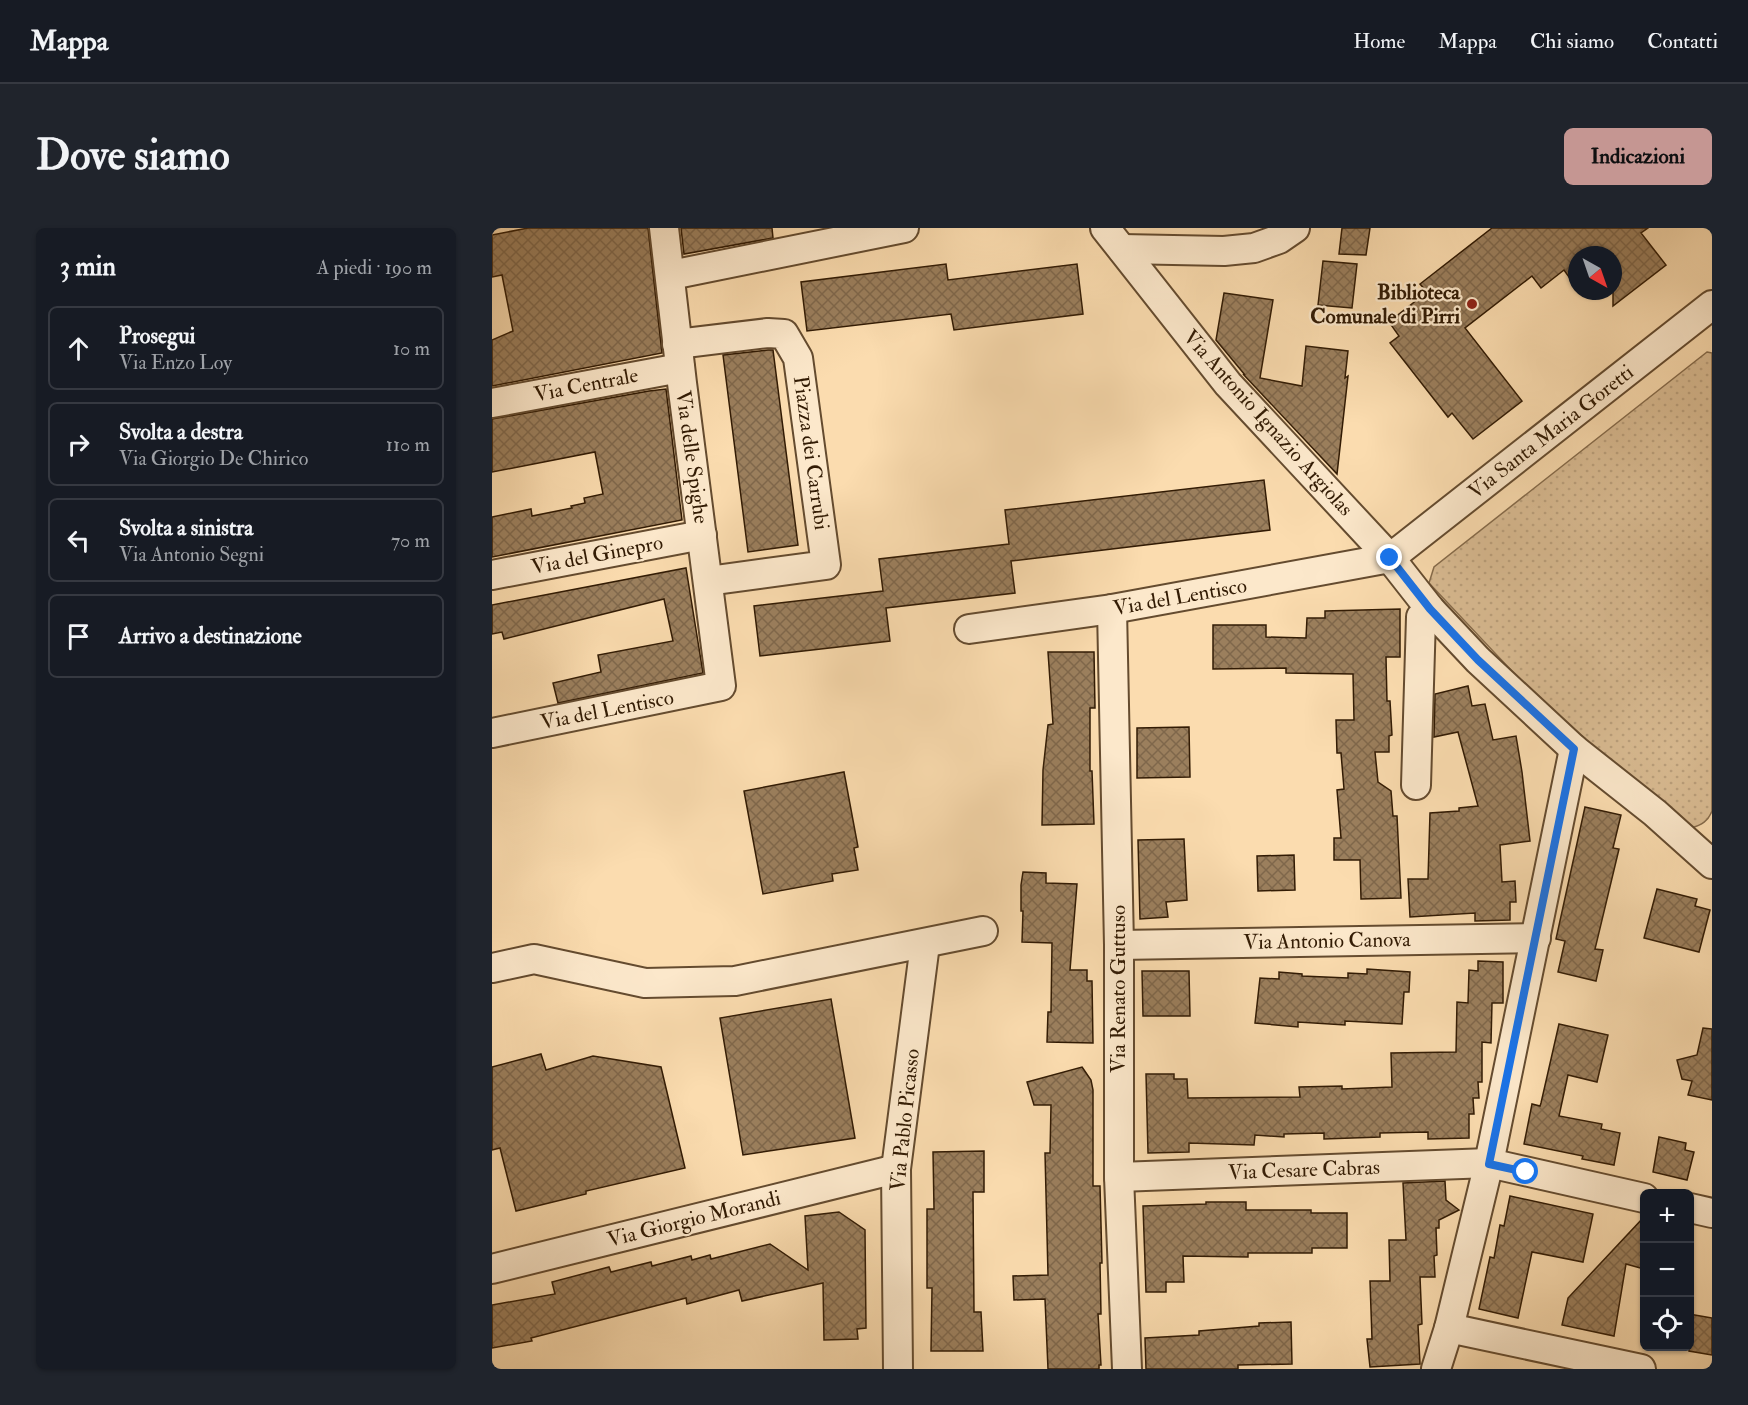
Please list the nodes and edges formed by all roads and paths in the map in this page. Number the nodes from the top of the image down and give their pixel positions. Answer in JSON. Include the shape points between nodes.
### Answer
{"nodes":[{"id":1,"x":664,"y":228,"type":"edge"},
{"id":2,"x":904,"y":228,"type":"edge"},
{"id":3,"x":1295,"y":228,"type":"edge"},
{"id":4,"x":1121,"y":235,"type":"edge"},
{"id":5,"x":671,"y":275,"type":"junction"},
{"id":6,"x":1712,"y":305,"type":"edge"},
{"id":7,"x":679,"y":356,"type":"junction"},
{"id":8,"x":492,"y":403,"type":"edge"},
{"id":9,"x":702,"y":535,"type":"junction"},
{"id":10,"x":1390,"y":558,"type":"junction"},
{"id":11,"x":492,"y":575,"type":"edge"},
{"id":12,"x":708,"y":581,"type":"junction"},
{"id":13,"x":1112,"y":609,"type":"junction"},
{"id":14,"x":1430,"y":609,"type":"junction"},
{"id":15,"x":969,"y":629,"type":"dead end"},
{"id":16,"x":722,"y":686,"type":"joint"},
{"id":17,"x":492,"y":733,"type":"edge"},
{"id":18,"x":1574,"y":749,"type":"junction"},
{"id":19,"x":1416,"y":785,"type":"dead end"},
{"id":20,"x":1712,"y":864,"type":"edge"},
{"id":21,"x":983,"y":931,"type":"dead end"},
{"id":22,"x":1536,"y":938,"type":"junction"},
{"id":23,"x":926,"y":944,"type":"junction"},
{"id":24,"x":1119,"y":945,"type":"junction"},
{"id":25,"x":492,"y":968,"type":"edge"},
{"id":26,"x":1489,"y":1164,"type":"junction"},
{"id":27,"x":896,"y":1169,"type":"junction"},
{"id":28,"x":1119,"y":1177,"type":"junction"},
{"id":29,"x":1640,"y":1197,"type":"edge"},
{"id":30,"x":1694,"y":1209,"type":"edge"},
{"id":31,"x":1712,"y":1213,"type":"edge"},
{"id":32,"x":492,"y":1269,"type":"edge"},
{"id":33,"x":1449,"y":1328,"type":"junction"},
{"id":34,"x":898,"y":1369,"type":"edge"},
{"id":35,"x":1127,"y":1369,"type":"edge"},
{"id":36,"x":1436,"y":1369,"type":"edge"},
{"id":37,"x":1641,"y":1369,"type":"edge"}],
"edges":[{"from":1,"to":5,"type":"street","name":"Via delle Spighe"},
{"from":2,"to":5,"type":"street"},
{"from":3,"to":4,"type":"street","via":[[1254,249],[1224,251]]},
{"from":4,"to":10,"type":"street","name":"Via Antonio Ignazio Argiolas","via":[[1228,384]]},
{"from":5,"to":7,"type":"street","name":"Via delle Spighe"},
{"from":6,"to":10,"type":"street","name":"Via Santa Maria Goretti"},
{"from":7,"to":8,"type":"street","name":"Via Centrale"},
{"from":7,"to":9,"type":"street","name":"Via delle Spighe"},
{"from":7,"to":12,"type":"street","name":"Piazza dei Carrubi","via":[[768,333],[784,334],[798,358],[826,565]]},
{"from":9,"to":11,"type":"street","name":"Via del Ginepro"},
{"from":9,"to":12,"type":"street","name":"Via delle Spighe"},
{"from":10,"to":13,"type":"street","name":"Via del Lentisco"},
{"from":10,"to":14,"type":"street","name":"Via Antonio Ignazio Argiolas"},
{"from":12,"to":16,"type":"street","name":"Via delle Spighe"},
{"from":13,"to":15,"type":"street","name":"Via del Lentisco"},
{"from":13,"to":24,"type":"street","name":"Via Renato Guttuso"},
{"from":14,"to":18,"type":"street","name":"Via Antonio Ignazio Argiolas","via":[[1478,660]]},
{"from":14,"to":19,"type":"street","via":[[1420,617]]},
{"from":16,"to":17,"type":"street","name":"Via del Lentisco"},
{"from":18,"to":20,"type":"street","name":"Via Antonio Ignazio Argiolas"},
{"from":18,"to":22,"type":"street"},
{"from":21,"to":23,"type":"street"},
{"from":22,"to":24,"type":"street","name":"Via Antonio Canova"},
{"from":22,"to":26,"type":"street"},
{"from":23,"to":25,"type":"street","via":[[735,981],[645,983],[534,958]]},
{"from":23,"to":27,"type":"street","name":"Via Pablo Picasso"},
{"from":24,"to":28,"type":"street","name":"Via Renato Guttuso"},
{"from":26,"to":28,"type":"street","name":"Via Cesare Cabras"},
{"from":26,"to":29,"type":"street","name":"Via Cesare Cabras"},
{"from":26,"to":33,"type":"street"},
{"from":27,"to":32,"type":"street","name":"Via Giorgio Morandi"},
{"from":27,"to":34,"type":"street","name":"Via Pablo Picasso"},
{"from":28,"to":35,"type":"street","name":"Via Renato Guttuso"},
{"from":30,"to":31,"type":"street"},
{"from":33,"to":36,"type":"street"},
{"from":33,"to":37,"type":"street"}]}
